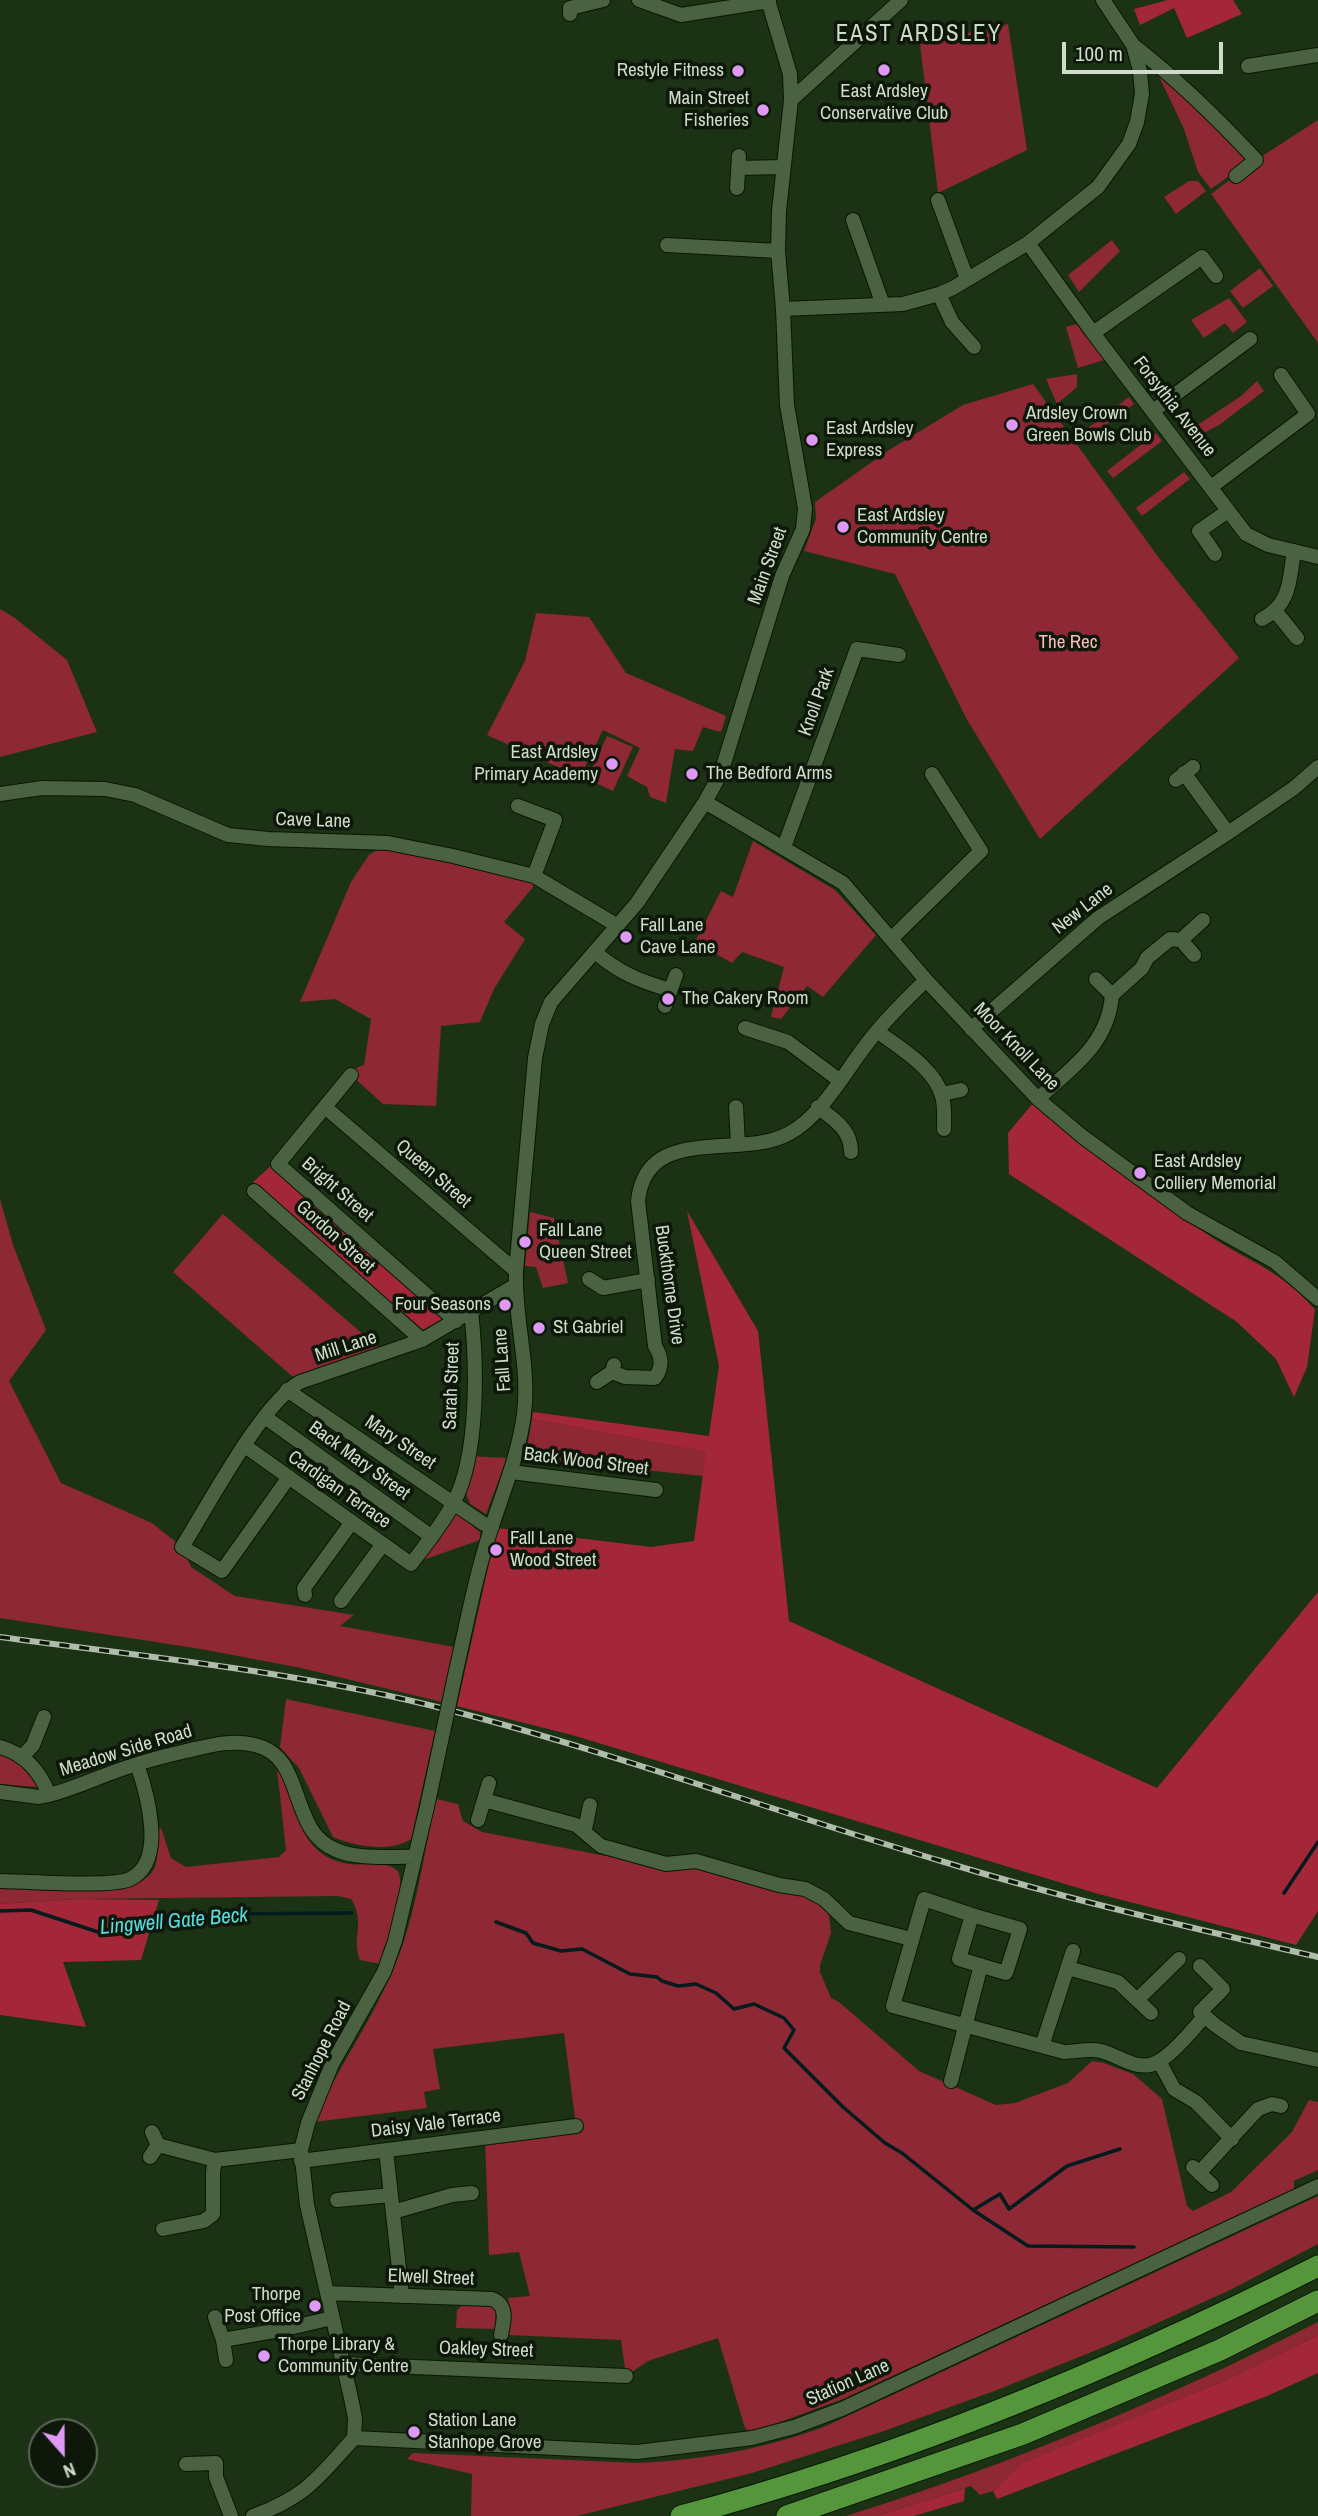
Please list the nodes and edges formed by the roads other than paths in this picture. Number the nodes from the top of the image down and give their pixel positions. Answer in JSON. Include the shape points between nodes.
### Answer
{"nodes":[{"id":1,"x":603,"y":0,"type":"edge"},
{"id":2,"x":639,"y":0,"type":"edge"},
{"id":3,"x":901,"y":0,"type":"edge"},
{"id":4,"x":1103,"y":0,"type":"edge"},
{"id":5,"x":768,"y":1,"type":"edge"},
{"id":6,"x":570,"y":14,"type":"dead end"},
{"id":7,"x":1133,"y":45,"type":"junction"},
{"id":8,"x":1318,"y":55,"type":"edge"},
{"id":9,"x":1248,"y":66,"type":"dead end"},
{"id":10,"x":791,"y":100,"type":"junction"},
{"id":11,"x":783,"y":167,"type":"junction"},
{"id":12,"x":1236,"y":176,"type":"dead end"},
{"id":13,"x":737,"y":188,"type":"dead end"},
{"id":14,"x":944,"y":207,"type":"dead end"},
{"id":15,"x":853,"y":220,"type":"dead end"},
{"id":16,"x":1028,"y":243,"type":"junction"},
{"id":17,"x":667,"y":245,"type":"dead end"},
{"id":18,"x":778,"y":251,"type":"junction"},
{"id":19,"x":1216,"y":276,"type":"dead end"},
{"id":20,"x":967,"y":279,"type":"junction"},
{"id":21,"x":939,"y":294,"type":"junction"},
{"id":22,"x":883,"y":305,"type":"junction"},
{"id":23,"x":783,"y":309,"type":"junction"},
{"id":24,"x":1093,"y":333,"type":"junction"},
{"id":25,"x":1250,"y":339,"type":"dead end"},
{"id":26,"x":974,"y":347,"type":"dead end"},
{"id":27,"x":1281,"y":375,"type":"dead end"},
{"id":28,"x":1153,"y":411,"type":"junction"},
{"id":29,"x":1211,"y":487,"type":"junction"},
{"id":30,"x":1228,"y":511,"type":"junction"},
{"id":31,"x":1294,"y":551,"type":"junction"},
{"id":32,"x":1215,"y":554,"type":"dead end"},
{"id":33,"x":1318,"y":557,"type":"edge"},
{"id":34,"x":1276,"y":612,"type":"junction"},
{"id":35,"x":1262,"y":619,"type":"dead end"},
{"id":36,"x":1297,"y":638,"type":"dead end"},
{"id":37,"x":899,"y":655,"type":"dead end"},
{"id":38,"x":1318,"y":767,"type":"edge"},
{"id":39,"x":1184,"y":773,"type":"dead end"},
{"id":40,"x":932,"y":774,"type":"dead end"},
{"id":41,"x":0,"y":794,"type":"edge"},
{"id":42,"x":705,"y":802,"type":"junction"},
{"id":43,"x":519,"y":806,"type":"dead end"},
{"id":44,"x":1228,"y":833,"type":"junction"},
{"id":45,"x":783,"y":847,"type":"junction"},
{"id":46,"x":534,"y":876,"type":"junction"},
{"id":47,"x":1203,"y":920,"type":"dead end"},
{"id":48,"x":618,"y":926,"type":"junction"},
{"id":49,"x":891,"y":939,"type":"junction"},
{"id":50,"x":1181,"y":940,"type":"junction"},
{"id":51,"x":594,"y":952,"type":"junction"},
{"id":52,"x":1194,"y":955,"type":"dead end"},
{"id":53,"x":676,"y":975,"type":"dead end"},
{"id":54,"x":1096,"y":979,"type":"dead end"},
{"id":55,"x":926,"y":980,"type":"junction"},
{"id":56,"x":670,"y":990,"type":"junction"},
{"id":57,"x":1112,"y":995,"type":"junction"},
{"id":58,"x":666,"y":1006,"type":"dead end"},
{"id":59,"x":745,"y":1028,"type":"dead end"},
{"id":60,"x":971,"y":1029,"type":"junction"},
{"id":61,"x":877,"y":1031,"type":"junction"},
{"id":62,"x":351,"y":1074,"type":"dead end"},
{"id":63,"x":839,"y":1080,"type":"junction"},
{"id":64,"x":961,"y":1090,"type":"dead end"},
{"id":65,"x":942,"y":1094,"type":"junction"},
{"id":66,"x":1038,"y":1099,"type":"junction"},
{"id":67,"x":325,"y":1107,"type":"junction"},
{"id":68,"x":736,"y":1107,"type":"dead end"},
{"id":69,"x":818,"y":1107,"type":"junction"},
{"id":70,"x":944,"y":1129,"type":"dead end"},
{"id":71,"x":738,"y":1144,"type":"junction"},
{"id":72,"x":851,"y":1152,"type":"dead end"},
{"id":73,"x":254,"y":1191,"type":"dead end"},
{"id":74,"x":516,"y":1278,"type":"junction"},
{"id":75,"x":589,"y":1279,"type":"dead end"},
{"id":76,"x":648,"y":1280,"type":"junction"},
{"id":77,"x":603,"y":1288,"type":"junction"},
{"id":78,"x":1318,"y":1299,"type":"edge"},
{"id":79,"x":601,"y":1304,"type":"dead end"},
{"id":80,"x":471,"y":1311,"type":"junction"},
{"id":81,"x":456,"y":1321,"type":"junction"},
{"id":82,"x":422,"y":1340,"type":"junction"},
{"id":83,"x":597,"y":1382,"type":"dead end"},
{"id":84,"x":287,"y":1390,"type":"junction"},
{"id":85,"x":265,"y":1417,"type":"junction"},
{"id":86,"x":245,"y":1446,"type":"junction"},
{"id":87,"x":511,"y":1472,"type":"junction"},
{"id":88,"x":289,"y":1477,"type":"junction"},
{"id":89,"x":656,"y":1490,"type":"dead end"},
{"id":90,"x":454,"y":1502,"type":"junction"},
{"id":91,"x":352,"y":1522,"type":"junction"},
{"id":92,"x":492,"y":1527,"type":"junction"},
{"id":93,"x":432,"y":1537,"type":"junction"},
{"id":94,"x":383,"y":1544,"type":"junction"},
{"id":95,"x":411,"y":1564,"type":"joint"},
{"id":96,"x":305,"y":1595,"type":"dead end"},
{"id":97,"x":341,"y":1601,"type":"dead end"},
{"id":98,"x":44,"y":1717,"type":"dead end"},
{"id":99,"x":0,"y":1747,"type":"edge"},
{"id":100,"x":23,"y":1756,"type":"junction"},
{"id":101,"x":137,"y":1764,"type":"junction"},
{"id":102,"x":489,"y":1783,"type":"dead end"},
{"id":103,"x":0,"y":1792,"type":"edge"},
{"id":104,"x":49,"y":1795,"type":"junction"},
{"id":105,"x":484,"y":1800,"type":"junction"},
{"id":106,"x":590,"y":1805,"type":"dead end"},
{"id":107,"x":427,"y":1807,"type":"joint"},
{"id":108,"x":478,"y":1820,"type":"dead end"},
{"id":109,"x":583,"y":1828,"type":"junction"},
{"id":110,"x":415,"y":1857,"type":"junction"},
{"id":111,"x":0,"y":1881,"type":"edge"},
{"id":112,"x":972,"y":1914,"type":"junction"},
{"id":113,"x":911,"y":1939,"type":"junction"},
{"id":114,"x":1073,"y":1951,"type":"dead end"},
{"id":115,"x":1179,"y":1959,"type":"dead end"},
{"id":116,"x":981,"y":1965,"type":"junction"},
{"id":117,"x":1200,"y":1966,"type":"dead end"},
{"id":118,"x":1068,"y":1968,"type":"junction"},
{"id":119,"x":1137,"y":2000,"type":"junction"},
{"id":120,"x":1151,"y":2013,"type":"dead end"},
{"id":121,"x":1203,"y":2014,"type":"junction"},
{"id":122,"x":966,"y":2025,"type":"junction"},
{"id":123,"x":1042,"y":2046,"type":"junction"},
{"id":124,"x":1318,"y":2060,"type":"edge"},
{"id":125,"x":1158,"y":2062,"type":"junction"},
{"id":126,"x":951,"y":2081,"type":"dead end"},
{"id":127,"x":1281,"y":2106,"type":"dead end"},
{"id":128,"x":576,"y":2126,"type":"dead end"},
{"id":129,"x":1232,"y":2138,"type":"junction"},
{"id":130,"x":153,"y":2144,"type":"dead end"},
{"id":131,"x":386,"y":2150,"type":"junction"},
{"id":132,"x":301,"y":2155,"type":"junction"},
{"id":133,"x":215,"y":2160,"type":"junction"},
{"id":134,"x":1212,"y":2185,"type":"dead end"},
{"id":135,"x":1318,"y":2186,"type":"edge"},
{"id":136,"x":472,"y":2193,"type":"dead end"},
{"id":137,"x":391,"y":2195,"type":"junction"},
{"id":138,"x":337,"y":2200,"type":"dead end"},
{"id":139,"x":393,"y":2212,"type":"junction"},
{"id":140,"x":163,"y":2229,"type":"dead end"},
{"id":141,"x":1318,"y":2266,"type":"edge"},
{"id":142,"x":327,"y":2293,"type":"junction"},
{"id":143,"x":402,"y":2296,"type":"junction"},
{"id":144,"x":1318,"y":2301,"type":"edge"},
{"id":145,"x":215,"y":2317,"type":"dead end"},
{"id":146,"x":332,"y":2318,"type":"junction"},
{"id":147,"x":501,"y":2335,"type":"dead end"},
{"id":148,"x":223,"y":2340,"type":"junction"},
{"id":149,"x":226,"y":2360,"type":"dead end"},
{"id":150,"x":344,"y":2364,"type":"junction"},
{"id":151,"x":626,"y":2376,"type":"dead end"},
{"id":152,"x":354,"y":2438,"type":"junction"},
{"id":153,"x":186,"y":2464,"type":"dead end"},
{"id":154,"x":231,"y":2516,"type":"edge"},
{"id":155,"x":253,"y":2516,"type":"edge"},
{"id":156,"x":681,"y":2516,"type":"edge"},
{"id":157,"x":787,"y":2516,"type":"edge"}],
"edges":[{"from":1,"to":6,"type":"street","via":[[570,8]]},
{"from":2,"to":5,"type":"street","via":[[681,15]]},
{"from":3,"to":10,"type":"street"},
{"from":4,"to":7,"type":"street"},
{"from":5,"to":10,"type":"street","name":"Main Street","via":[[790,74]]},
{"from":7,"to":12,"type":"street","via":[[1216,116],[1256,160]]},
{"from":7,"to":16,"type":"street","via":[[1142,94],[1129,145],[1098,187]]},
{"from":8,"to":9,"type":"street"},
{"from":10,"to":11,"type":"street","name":"Main Street"},
{"from":11,"to":13,"type":"street","via":[[738,162]]},
{"from":11,"to":18,"type":"street","name":"Main Street"},
{"from":14,"to":20,"type":"street"},
{"from":15,"to":22,"type":"street"},
{"from":16,"to":20,"type":"street"},
{"from":16,"to":24,"type":"street","name":"Forsythia Avenue"},
{"from":17,"to":18,"type":"street"},
{"from":18,"to":23,"type":"street","name":"Main Street"},
{"from":19,"to":24,"type":"street","via":[[1202,257]]},
{"from":20,"to":21,"type":"street"},
{"from":21,"to":22,"type":"street"},
{"from":21,"to":26,"type":"street","via":[[952,322]]},
{"from":22,"to":23,"type":"street"},
{"from":23,"to":42,"type":"street","name":"Main Street","via":[[787,405],[805,508],[803,529],[782,576],[721,773]]},
{"from":24,"to":28,"type":"street","name":"Forsythia Avenue"},
{"from":25,"to":28,"type":"street"},
{"from":27,"to":29,"type":"street","via":[[1308,414]]},
{"from":28,"to":29,"type":"street","name":"Forsythia Avenue"},
{"from":29,"to":30,"type":"street","name":"Forsythia Avenue"},
{"from":30,"to":31,"type":"street","name":"Forsythia Avenue","via":[[1246,534]]},
{"from":30,"to":32,"type":"street","via":[[1199,531]]},
{"from":31,"to":33,"type":"street","name":"Forsythia Avenue"},
{"from":31,"to":34,"type":"street","via":[[1287,594]]},
{"from":34,"to":35,"type":"street"},
{"from":34,"to":36,"type":"street"},
{"from":37,"to":45,"type":"street","name":"Knoll Park","via":[[857,649]]},
{"from":38,"to":44,"type":"street","name":"New Lane"},
{"from":39,"to":44,"type":"street"},
{"from":40,"to":49,"type":"street","via":[[981,851]]},
{"from":41,"to":46,"type":"street","name":"Cave Lane","via":[[42,788],[104,789],[135,795],[228,835],[388,844]]},
{"from":42,"to":45,"type":"street","name":"Moor Knoll Lane"},
{"from":42,"to":48,"type":"street","name":"Main Street"},
{"from":43,"to":46,"type":"street","via":[[555,820]]},
{"from":44,"to":60,"type":"street","name":"New Lane","via":[[1098,918]]},
{"from":45,"to":49,"type":"street","name":"Moor Knoll Lane","via":[[843,884]]},
{"from":46,"to":48,"type":"street","name":"Cave Lane"},
{"from":47,"to":50,"type":"street"},
{"from":48,"to":51,"type":"street","name":"Fall Lane"},
{"from":49,"to":55,"type":"street","name":"Moor Knoll Lane"},
{"from":50,"to":52,"type":"street"},
{"from":50,"to":57,"type":"street","via":[[1170,939],[1162,945]]},
{"from":51,"to":56,"type":"street","via":[[621,972]]},
{"from":51,"to":74,"type":"street","name":"Fall Lane","via":[[557,994],[542,1024],[535,1058]]},
{"from":53,"to":56,"type":"street"},
{"from":54,"to":57,"type":"street"},
{"from":55,"to":60,"type":"street","name":"Moor Knoll Lane"},
{"from":55,"to":61,"type":"street","name":"Buckthorne Drive"},
{"from":56,"to":58,"type":"street"},
{"from":57,"to":66,"type":"street","via":[[1104,1031]]},
{"from":59,"to":63,"type":"street","via":[[773,1030]]},
{"from":60,"to":66,"type":"street","name":"Moor Knoll Lane"},
{"from":61,"to":63,"type":"street","name":"Buckthorne Drive"},
{"from":61,"to":65,"type":"street","via":[[925,1069]]},
{"from":62,"to":67,"type":"street","name":"Bright Street"},
{"from":63,"to":69,"type":"street","name":"Buckthorne Drive"},
{"from":64,"to":65,"type":"street"},
{"from":65,"to":70,"type":"street"},
{"from":66,"to":78,"type":"street","name":"Moor Knoll Lane","via":[[1187,1213],[1275,1262]]},
{"from":67,"to":74,"type":"street","name":"Queen Street"},
{"from":67,"to":81,"type":"street","name":"Bright Street","via":[[278,1164]]},
{"from":68,"to":71,"type":"street"},
{"from":69,"to":71,"type":"street","name":"Buckthorne Drive","via":[[789,1133]]},
{"from":69,"to":72,"type":"street","via":[[848,1133]]},
{"from":71,"to":76,"type":"street","name":"Buckthorne Drive","via":[[669,1154],[644,1173],[638,1201]]},
{"from":73,"to":82,"type":"street","name":"Gordon Street"},
{"from":74,"to":80,"type":"street","name":"Mill Lane"},
{"from":74,"to":87,"type":"street","name":"Fall Lane","via":[[526,1390]]},
{"from":75,"to":77,"type":"street"},
{"from":76,"to":77,"type":"street"},
{"from":76,"to":83,"type":"street","name":"Buckthorne Drive","via":[[661,1363],[657,1383],[625,1377],[613,1368]]},
{"from":77,"to":79,"type":"street"},
{"from":80,"to":81,"type":"street","name":"Mill Lane"},
{"from":80,"to":90,"type":"street","name":"Sarah Street","via":[[475,1396],[467,1456]]},
{"from":81,"to":82,"type":"street","name":"Mill Lane"},
{"from":82,"to":84,"type":"street","name":"Mill Lane"},
{"from":84,"to":85,"type":"street","name":"Mill Lane"},
{"from":84,"to":90,"type":"street","name":"Mary Street"},
{"from":85,"to":86,"type":"street","name":"Mill Lane"},
{"from":85,"to":93,"type":"street","name":"Back Mary Street"},
{"from":86,"to":88,"type":"street","name":"Cardigan Terrace"},
{"from":86,"to":88,"type":"street","name":"Mill Lane","via":[[182,1547],[222,1571]]},
{"from":87,"to":89,"type":"street","name":"Back Wood Street"},
{"from":87,"to":92,"type":"street","name":"Fall Lane"},
{"from":88,"to":91,"type":"street","name":"Cardigan Terrace"},
{"from":90,"to":92,"type":"street","name":"Mary Street"},
{"from":90,"to":93,"type":"street","name":"Sarah Street"},
{"from":91,"to":94,"type":"street","name":"Cardigan Terrace"},
{"from":91,"to":96,"type":"street","via":[[304,1588]]},
{"from":92,"to":107,"type":"street","name":"Fall Lane","bridge":true},
{"from":93,"to":95,"type":"street","name":"Sarah Street"},
{"from":94,"to":95,"type":"street","name":"Cardigan Terrace"},
{"from":94,"to":97,"type":"street"},
{"from":98,"to":100,"type":"street","via":[[33,1745]]},
{"from":99,"to":100,"type":"street"},
{"from":100,"to":104,"type":"street"},
{"from":101,"to":104,"type":"street","name":"Meadow Side Road"},
{"from":101,"to":110,"type":"street","name":"Meadow Side Road","via":[[228,1743],[268,1749],[287,1771],[310,1831],[321,1842],[349,1854]]},
{"from":101,"to":111,"type":"street","via":[[151,1838],[146,1865],[137,1875],[117,1882]]},
{"from":102,"to":105,"type":"street"},
{"from":103,"to":104,"type":"street","name":"Meadow Side Road"},
{"from":105,"to":108,"type":"street"},
{"from":105,"to":109,"type":"street"},
{"from":106,"to":109,"type":"street"},
{"from":107,"to":110,"type":"street","name":"Stanhope Road"},
{"from":109,"to":113,"type":"street","via":[[601,1846],[666,1864],[696,1861],[805,1889],[824,1899],[849,1923]]},
{"from":110,"to":132,"type":"street","name":"Stanhope Road","via":[[384,1972],[332,2064],[308,2123]]},
{"from":112,"to":113,"type":"street","via":[[924,1899]]},
{"from":112,"to":116,"type":"street","via":[[959,1959]]},
{"from":112,"to":116,"type":"street","via":[[1020,1929],[1006,1973]]},
{"from":113,"to":122,"type":"street","via":[[893,2006]]},
{"from":114,"to":118,"type":"street"},
{"from":115,"to":119,"type":"street"},
{"from":116,"to":122,"type":"street"},
{"from":117,"to":121,"type":"street","via":[[1223,1989]]},
{"from":118,"to":119,"type":"street","via":[[1118,1982]]},
{"from":118,"to":123,"type":"street"},
{"from":119,"to":120,"type":"street"},
{"from":121,"to":124,"type":"street","via":[[1241,2043]]},
{"from":121,"to":125,"type":"street"},
{"from":122,"to":123,"type":"street"},
{"from":122,"to":126,"type":"street"},
{"from":123,"to":125,"type":"street","via":[[1064,2052],[1102,2052],[1133,2064]]},
{"from":125,"to":129,"type":"street","via":[[1174,2089],[1196,2102]]},
{"from":127,"to":129,"type":"street","via":[[1263,2106]]},
{"from":128,"to":131,"type":"street","name":"Daisy Vale Terrace"},
{"from":129,"to":134,"type":"street","via":[[1195,2169]]},
{"from":130,"to":133,"type":"street"},
{"from":131,"to":132,"type":"street","name":"Daisy Vale Terrace"},
{"from":131,"to":137,"type":"street"},
{"from":132,"to":133,"type":"street","name":"Daisy Vale Terrace"},
{"from":132,"to":142,"type":"street","name":"Stanhope Road"},
{"from":133,"to":140,"type":"street","via":[[210,2218]]},
{"from":135,"to":152,"type":"street","name":"Station Lane","via":[[842,2409],[752,2438],[618,2453]]},
{"from":136,"to":139,"type":"street"},
{"from":137,"to":138,"type":"street"},
{"from":137,"to":139,"type":"street"},
{"from":139,"to":143,"type":"street"},
{"from":141,"to":156,"type":"highway","via":[[1224,2314],[1019,2403],[756,2496]]},
{"from":142,"to":143,"type":"street","name":"Elwell Street"},
{"from":142,"to":146,"type":"street","name":"Stanhope Road"},
{"from":143,"to":147,"type":"street","name":"Elwell Street","via":[[500,2302]]},
{"from":144,"to":157,"type":"highway","via":[[1220,2350],[1023,2434]]},
{"from":145,"to":148,"type":"street"},
{"from":146,"to":148,"type":"street"},
{"from":146,"to":150,"type":"street","name":"Stanhope Road"},
{"from":148,"to":149,"type":"street"},
{"from":150,"to":151,"type":"street","name":"Oakley Street"},
{"from":150,"to":152,"type":"street","name":"Stanhope Road","via":[[355,2418]]},
{"from":152,"to":155,"type":"street","via":[[310,2486],[281,2506]]},
{"from":153,"to":154,"type":"street","via":[[216,2463],[216,2477]]}]}
